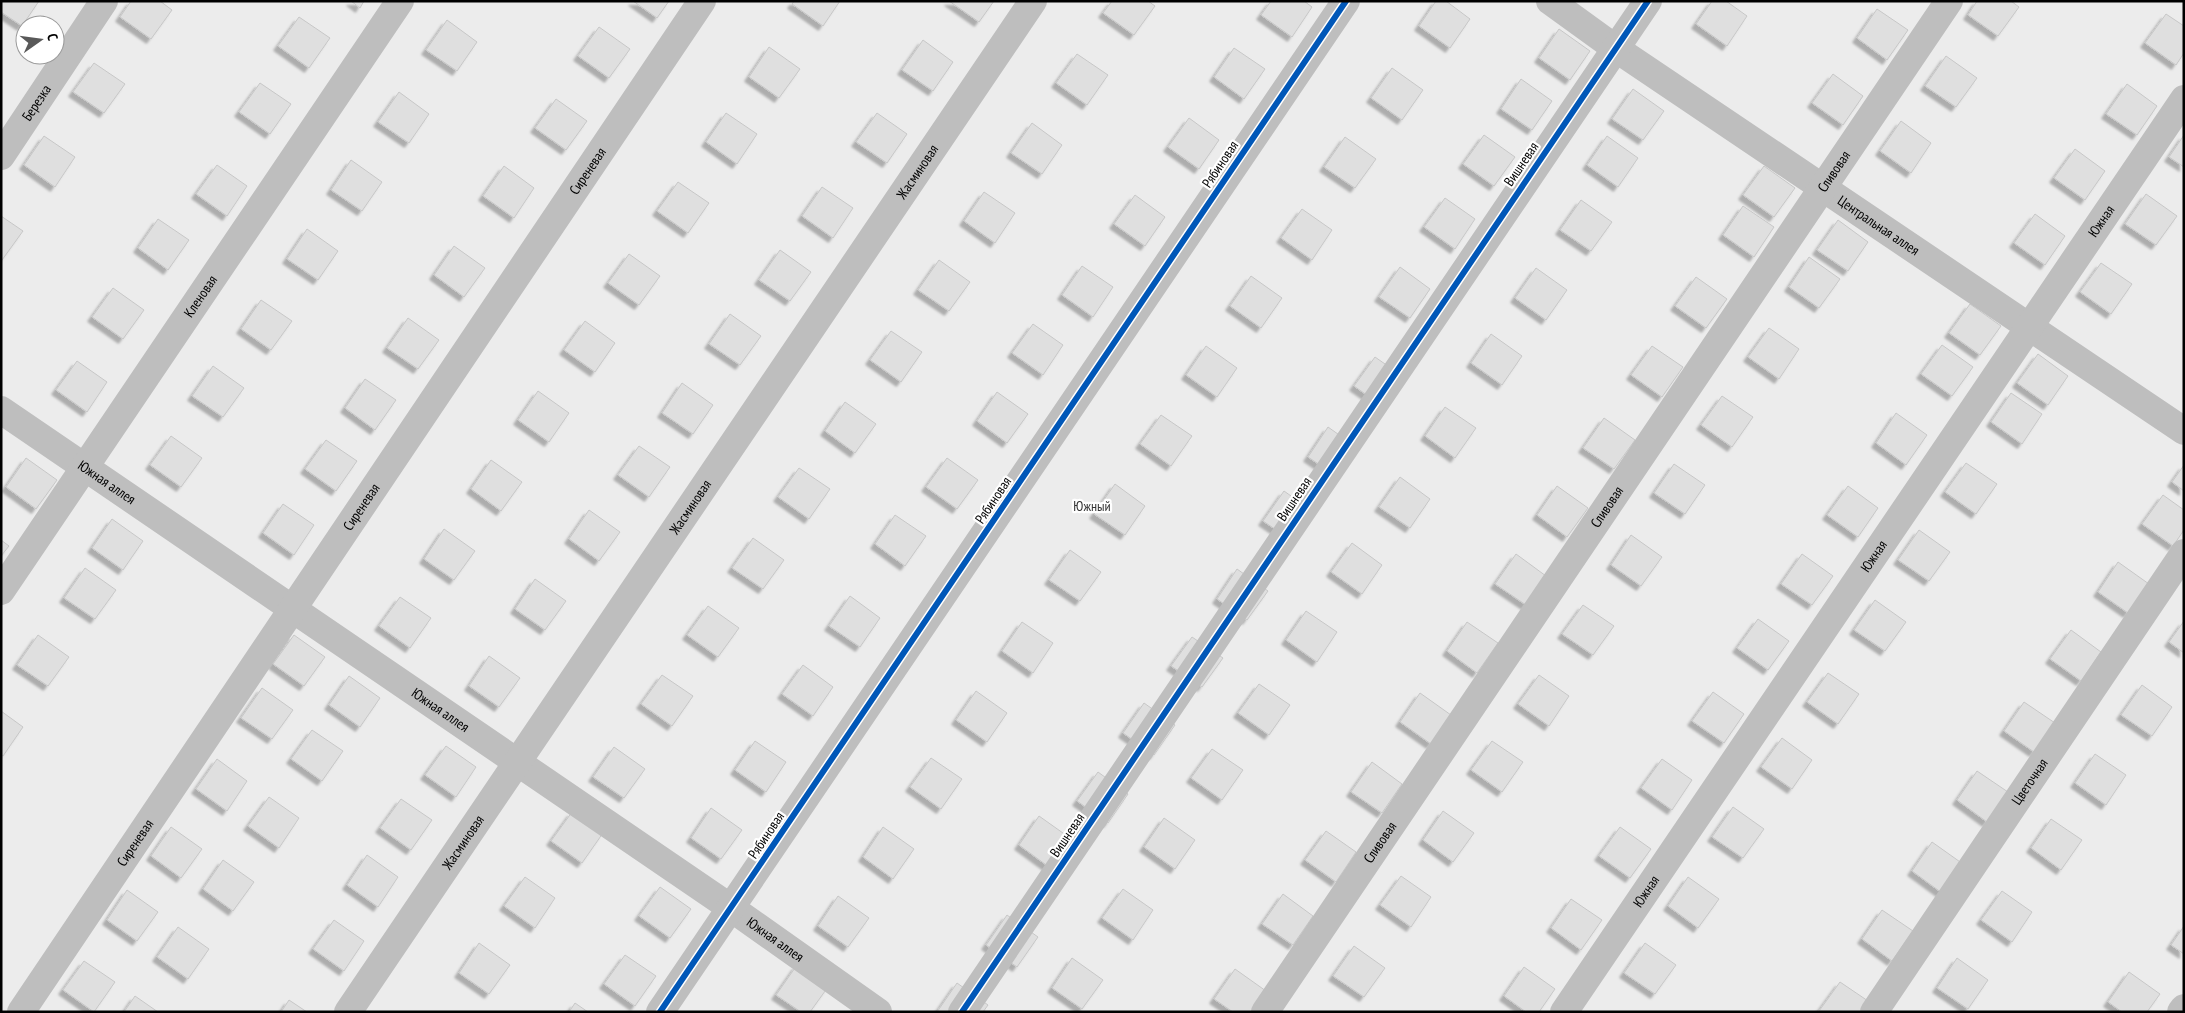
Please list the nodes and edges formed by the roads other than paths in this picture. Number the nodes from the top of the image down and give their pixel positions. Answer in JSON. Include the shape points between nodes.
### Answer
{"nodes":[{"id":1,"x":104,"y":1,"type":"edge"},
{"id":2,"x":400,"y":1,"type":"edge"},
{"id":3,"x":702,"y":1,"type":"edge"},
{"id":4,"x":1033,"y":1,"type":"edge"},
{"id":5,"x":1346,"y":1,"type":"edge"},
{"id":6,"x":1550,"y":1,"type":"edge"},
{"id":7,"x":1648,"y":1,"type":"edge"},
{"id":8,"x":1949,"y":1,"type":"edge"},
{"id":9,"x":1615,"y":48,"type":"junction"},
{"id":10,"x":2184,"y":99,"type":"edge"},
{"id":11,"x":1,"y":156,"type":"edge"},
{"id":12,"x":1822,"y":187,"type":"junction"},
{"id":13,"x":2028,"y":327,"type":"junction"},
{"id":14,"x":1,"y":410,"type":"edge"},
{"id":15,"x":2184,"y":431,"type":"edge"},
{"id":16,"x":85,"y":468,"type":"junction"},
{"id":17,"x":2184,"y":552,"type":"edge"},
{"id":18,"x":1,"y":591,"type":"edge"},
{"id":19,"x":293,"y":608,"type":"junction"},
{"id":20,"x":517,"y":763,"type":"junction"},
{"id":21,"x":731,"y":908,"type":"junction"},
{"id":22,"x":2184,"y":1008,"type":"edge"},
{"id":23,"x":21,"y":1012,"type":"edge"},
{"id":24,"x":348,"y":1012,"type":"edge"},
{"id":25,"x":660,"y":1012,"type":"edge"},
{"id":26,"x":878,"y":1012,"type":"edge"},
{"id":27,"x":962,"y":1012,"type":"edge"},
{"id":28,"x":1265,"y":1012,"type":"edge"},
{"id":29,"x":1564,"y":1012,"type":"edge"},
{"id":30,"x":1874,"y":1012,"type":"edge"},
{"id":31,"x":2181,"y":1012,"type":"edge"}],
"edges":[{"from":1,"to":11,"type":"street","name":"Березка"},
{"from":2,"to":16,"type":"street","name":"Кленовая"},
{"from":3,"to":19,"type":"street","name":"Сиреневая"},
{"from":4,"to":20,"type":"street","name":"Жасминовая"},
{"from":5,"to":21,"type":"street","name":"Рябиновая"},
{"from":6,"to":9,"type":"street","name":"Центральная аллея"},
{"from":7,"to":9,"type":"street","name":"Вишневая"},
{"from":8,"to":12,"type":"street","name":"Сливовая"},
{"from":9,"to":12,"type":"street","name":"Центральная аллея"},
{"from":9,"to":27,"type":"street","name":"Вишневая"},
{"from":10,"to":13,"type":"street","name":"Южная"},
{"from":12,"to":13,"type":"street","name":"Центральная аллея"},
{"from":12,"to":28,"type":"street","name":"Сливовая"},
{"from":13,"to":15,"type":"street","name":"Центральная аллея"},
{"from":13,"to":29,"type":"street","name":"Южная"},
{"from":14,"to":16,"type":"street","name":"Южная аллея"},
{"from":16,"to":18,"type":"street","name":"Кленовая"},
{"from":16,"to":19,"type":"street","name":"Южная аллея"},
{"from":17,"to":30,"type":"street","name":"Цветочная"},
{"from":19,"to":20,"type":"street","name":"Южная аллея"},
{"from":19,"to":23,"type":"street","name":"Сиреневая"},
{"from":20,"to":21,"type":"street","name":"Южная аллея"},
{"from":20,"to":24,"type":"street","name":"Жасминовая"},
{"from":21,"to":25,"type":"street","name":"Рябиновая"},
{"from":21,"to":26,"type":"street","name":"Южная аллея"},
{"from":22,"to":31,"type":"street"}]}
